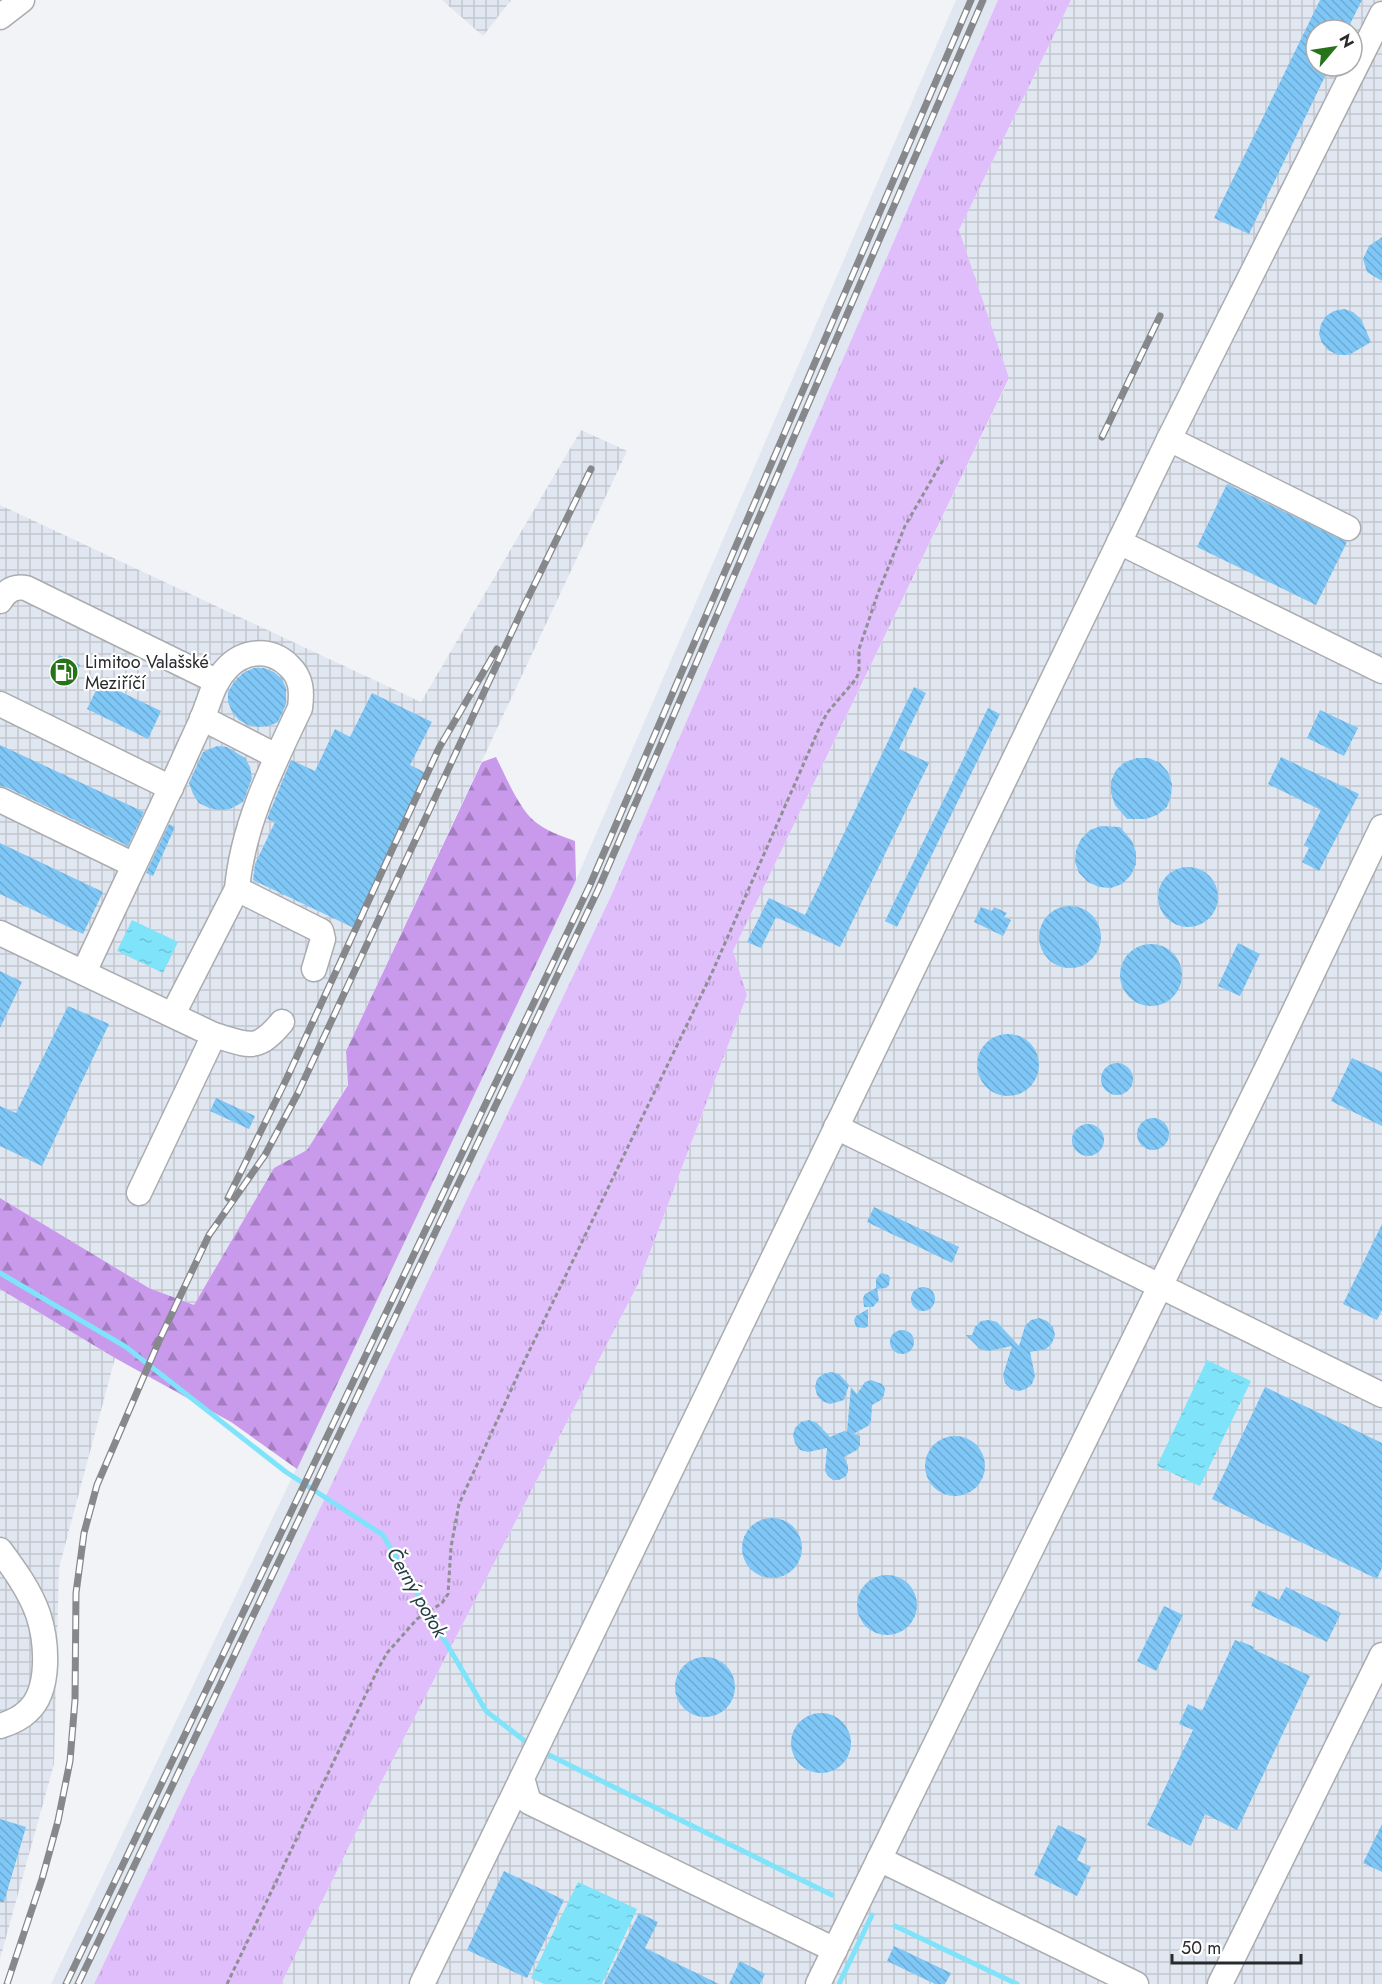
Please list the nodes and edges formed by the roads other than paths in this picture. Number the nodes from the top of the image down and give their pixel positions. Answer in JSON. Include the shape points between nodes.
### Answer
{"nodes":[{"id":1,"x":21,"y":0,"type":"edge"},
{"id":2,"x":1382,"y":14,"type":"edge"},
{"id":3,"x":0,"y":17,"type":"edge"},
{"id":4,"x":1169,"y":439,"type":"junction"},
{"id":5,"x":1348,"y":528,"type":"dead end"},
{"id":6,"x":1119,"y":542,"type":"junction"},
{"id":7,"x":0,"y":601,"type":"edge"},
{"id":8,"x":1382,"y":671,"type":"edge"},
{"id":9,"x":216,"y":681,"type":"junction"},
{"id":10,"x":0,"y":704,"type":"edge"},
{"id":11,"x":202,"y":718,"type":"junction"},
{"id":12,"x":276,"y":756,"type":"junction"},
{"id":13,"x":171,"y":788,"type":"junction"},
{"id":14,"x":0,"y":800,"type":"edge"},
{"id":15,"x":1382,"y":827,"type":"edge"},
{"id":16,"x":135,"y":865,"type":"junction"},
{"id":17,"x":237,"y":889,"type":"junction"},
{"id":18,"x":0,"y":933,"type":"edge"},
{"id":19,"x":315,"y":969,"type":"dead end"},
{"id":20,"x":84,"y":972,"type":"junction"},
{"id":21,"x":173,"y":1014,"type":"junction"},
{"id":22,"x":282,"y":1022,"type":"dead end"},
{"id":23,"x":214,"y":1035,"type":"junction"},
{"id":24,"x":836,"y":1127,"type":"junction"},
{"id":25,"x":139,"y":1192,"type":"dead end"},
{"id":26,"x":1160,"y":1285,"type":"junction"},
{"id":27,"x":1382,"y":1395,"type":"edge"},
{"id":28,"x":0,"y":1550,"type":"edge"},
{"id":29,"x":1382,"y":1655,"type":"edge"},
{"id":30,"x":0,"y":1726,"type":"edge"},
{"id":31,"x":531,"y":1759,"type":"junction"},
{"id":32,"x":879,"y":1859,"type":"junction"},
{"id":33,"x":835,"y":1950,"type":"junction"},
{"id":34,"x":422,"y":1984,"type":"edge"},
{"id":35,"x":818,"y":1984,"type":"edge"},
{"id":36,"x":1136,"y":1984,"type":"edge"},
{"id":37,"x":1220,"y":1984,"type":"edge"}],
"edges":[{"from":1,"to":3,"type":"street"},
{"from":2,"to":4,"type":"street"},
{"from":4,"to":5,"type":"street"},
{"from":4,"to":6,"type":"street"},
{"from":6,"to":8,"type":"street"},
{"from":6,"to":24,"type":"street"},
{"from":7,"to":9,"type":"street","via":[[14,588],[26,588]]},
{"from":9,"to":11,"type":"street"},
{"from":9,"to":12,"type":"street","via":[[230,665],[255,653],[282,659],[292,669],[302,694],[300,708]]},
{"from":10,"to":13,"type":"street"},
{"from":11,"to":12,"type":"street"},
{"from":11,"to":13,"type":"street"},
{"from":12,"to":17,"type":"street","via":[[254,807]]},
{"from":13,"to":16,"type":"street"},
{"from":14,"to":16,"type":"street"},
{"from":15,"to":26,"type":"street"},
{"from":16,"to":20,"type":"street"},
{"from":17,"to":19,"type":"street","via":[[321,931],[323,939]]},
{"from":17,"to":21,"type":"street"},
{"from":18,"to":20,"type":"street"},
{"from":20,"to":21,"type":"street"},
{"from":21,"to":23,"type":"street"},
{"from":22,"to":23,"type":"street","via":[[269,1037],[255,1044]]},
{"from":23,"to":25,"type":"street"},
{"from":24,"to":26,"type":"street"},
{"from":24,"to":31,"type":"street"},
{"from":26,"to":27,"type":"street"},
{"from":26,"to":32,"type":"street"},
{"from":28,"to":30,"type":"street","via":[[37,1612],[44,1636],[45,1664],[40,1695],[29,1710]]},
{"from":29,"to":37,"type":"street"},
{"from":31,"to":33,"type":"street","via":[[529,1802]]},
{"from":31,"to":34,"type":"street"},
{"from":32,"to":33,"type":"street"},
{"from":32,"to":36,"type":"street"},
{"from":33,"to":35,"type":"street"}]}
